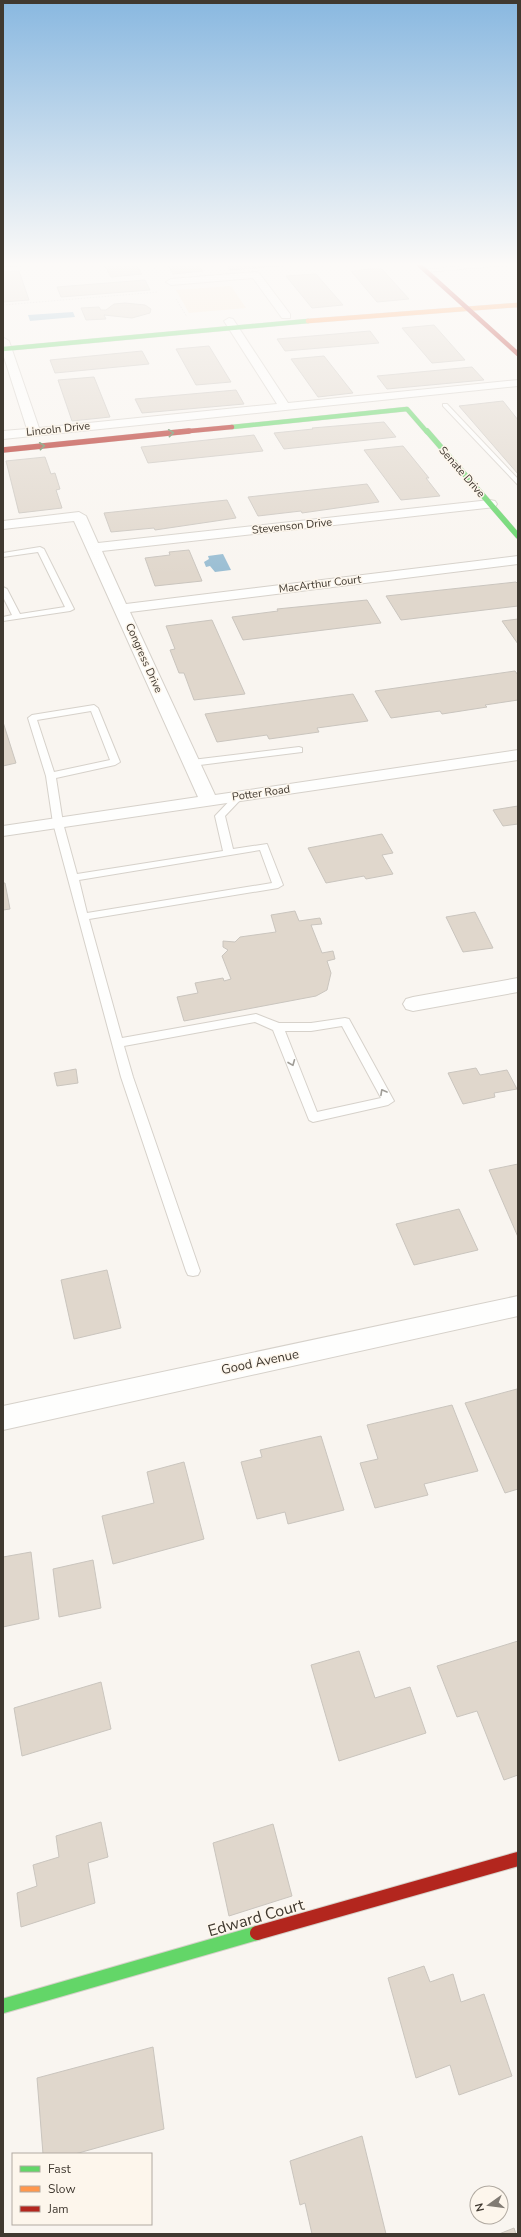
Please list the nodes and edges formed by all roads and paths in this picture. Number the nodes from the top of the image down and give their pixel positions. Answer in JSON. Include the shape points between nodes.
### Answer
{"nodes":[{"id":1,"x":11,"y":366,"type":"edge"},
{"id":2,"x":259,"y":366,"type":"edge"},
{"id":3,"x":518,"y":383,"type":"edge"},
{"id":4,"x":445,"y":405,"type":"dead end"},
{"id":5,"x":285,"y":407,"type":"junction"},
{"id":6,"x":407,"y":409,"type":"joint"},
{"id":7,"x":34,"y":431,"type":"junction"},
{"id":8,"x":3,"y":435,"type":"edge"},
{"id":9,"x":3,"y":450,"type":"edge"},
{"id":10,"x":518,"y":483,"type":"edge"},
{"id":11,"x":490,"y":504,"type":"junction"},
{"id":12,"x":3,"y":524,"type":"edge"},
{"id":13,"x":518,"y":536,"type":"edge"},
{"id":14,"x":94,"y":548,"type":"junction"},
{"id":15,"x":3,"y":555,"type":"edge"},
{"id":16,"x":518,"y":560,"type":"edge"},
{"id":17,"x":3,"y":589,"type":"edge"},
{"id":18,"x":122,"y":609,"type":"junction"},
{"id":19,"x":17,"y":617,"type":"junction"},
{"id":20,"x":3,"y":619,"type":"edge"},
{"id":21,"x":299,"y":750,"type":"dead end"},
{"id":22,"x":518,"y":755,"type":"edge"},
{"id":23,"x":192,"y":763,"type":"junction"},
{"id":24,"x":51,"y":776,"type":"junction"},
{"id":25,"x":238,"y":797,"type":"junction"},
{"id":26,"x":209,"y":801,"type":"junction"},
{"id":27,"x":58,"y":823,"type":"junction"},
{"id":28,"x":3,"y":831,"type":"edge"},
{"id":29,"x":229,"y":853,"type":"junction"},
{"id":30,"x":73,"y":878,"type":"junction"},
{"id":31,"x":83,"y":918,"type":"junction"},
{"id":32,"x":518,"y":985,"type":"edge"},
{"id":33,"x":414,"y":1004,"type":"dead end"},
{"id":34,"x":278,"y":1027,"type":"junction"},
{"id":35,"x":118,"y":1044,"type":"junction"},
{"id":36,"x":193,"y":1271,"type":"dead end"},
{"id":37,"x":518,"y":1306,"type":"edge"},
{"id":38,"x":3,"y":1418,"type":"edge"},
{"id":39,"x":518,"y":1859,"type":"edge"},
{"id":40,"x":3,"y":2006,"type":"edge"}],
"edges":[{"from":1,"to":7,"type":"street"},
{"from":2,"to":5,"type":"street"},
{"from":3,"to":5,"type":"street","name":"Lincoln Drive"},
{"from":4,"to":10,"type":"lane"},
{"from":5,"to":7,"type":"street","name":"Lincoln Drive"},
{"from":9,"to":6,"type":"street","name":"Lincoln Drive","one_way":true},
{"from":6,"to":11,"type":"street","name":"Senate Drive"},
{"from":7,"to":8,"type":"street","name":"Lincoln Drive"},
{"from":11,"to":13,"type":"street","name":"Senate Drive"},
{"from":11,"to":14,"type":"street","name":"Stevenson Drive"},
{"from":12,"to":14,"type":"street","name":"Congress Drive","via":[[79,516]]},
{"from":14,"to":18,"type":"street","name":"Congress Drive"},
{"from":15,"to":19,"type":"lane","via":[[40,549],[70,609]]},
{"from":16,"to":18,"type":"street","name":"MacArthur Court"},
{"from":17,"to":19,"type":"lane"},
{"from":18,"to":23,"type":"street","name":"Congress Drive"},
{"from":19,"to":20,"type":"lane"},
{"from":21,"to":23,"type":"lane"},
{"from":22,"to":25,"type":"street","name":"Potter Road"},
{"from":23,"to":26,"type":"street","name":"Congress Drive"},
{"from":24,"to":24,"type":"lane","via":[[32,718],[94,708],[115,762]]},
{"from":24,"to":27,"type":"lane"},
{"from":25,"to":26,"type":"street","name":"Potter Road"},
{"from":25,"to":29,"type":"lane","via":[[220,816]]},
{"from":26,"to":27,"type":"street","name":"Potter Road"},
{"from":27,"to":28,"type":"street","name":"Potter Road"},
{"from":27,"to":30,"type":"lane"},
{"from":29,"to":30,"type":"lane"},
{"from":29,"to":31,"type":"lane","via":[[264,846],[278,885]]},
{"from":30,"to":31,"type":"lane"},
{"from":31,"to":35,"type":"lane"},
{"from":32,"to":33,"type":"street"},
{"from":34,"to":34,"type":"lane","one_way":true,"via":[[313,1117],[388,1101],[345,1022],[311,1027]]},
{"from":34,"to":35,"type":"lane","via":[[256,1018]]},
{"from":35,"to":36,"type":"lane"},
{"from":37,"to":38,"type":"street","name":"Good Avenue"},
{"from":39,"to":40,"type":"street","name":"Edward Court"}]}
